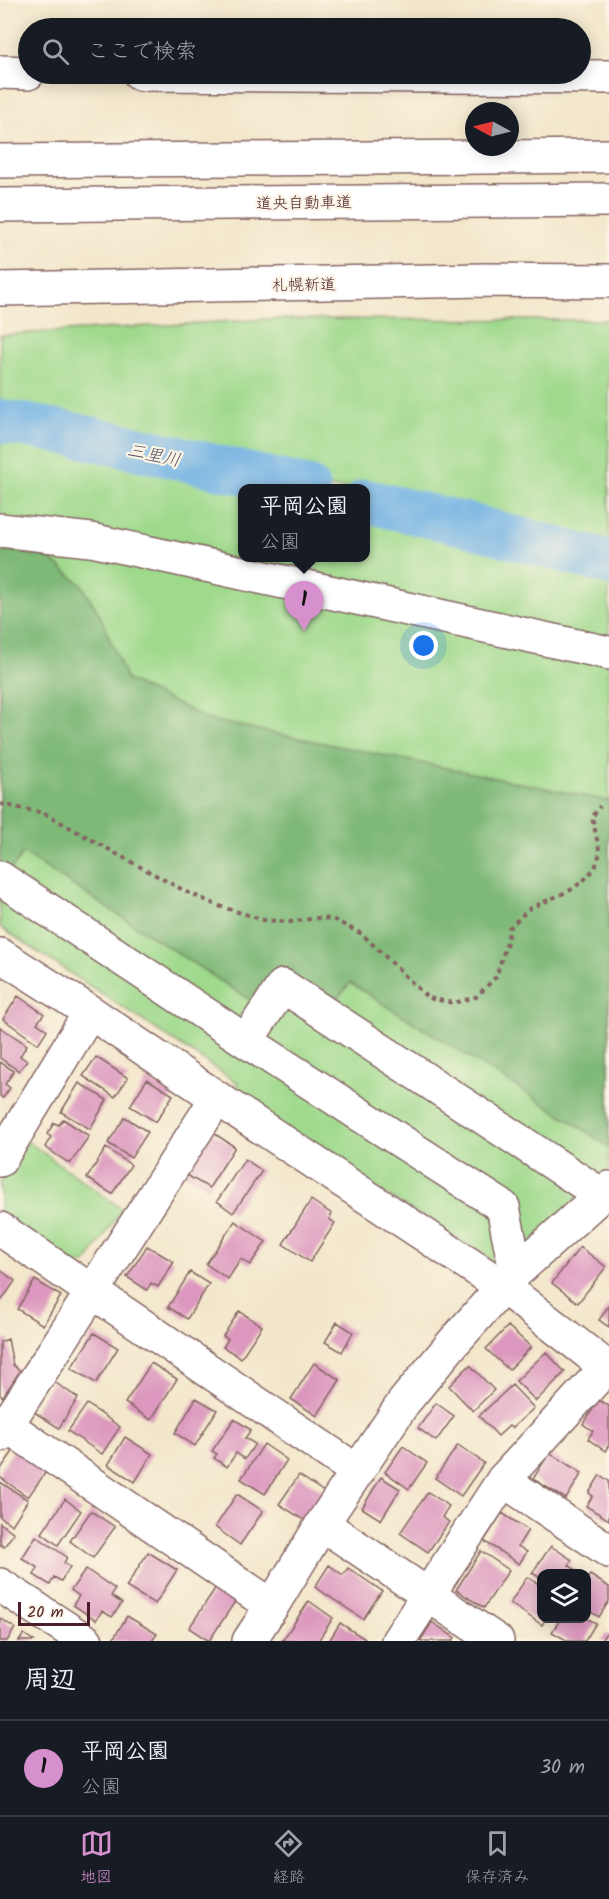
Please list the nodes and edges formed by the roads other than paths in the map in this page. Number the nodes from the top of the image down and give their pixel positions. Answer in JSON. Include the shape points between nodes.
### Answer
{"nodes":[{"id":1,"x":0,"y":72,"type":"edge"},
{"id":2,"x":18,"y":73,"type":"edge"},
{"id":3,"x":591,"y":77,"type":"edge"},
{"id":4,"x":609,"y":77,"type":"edge"},
{"id":5,"x":609,"y":156,"type":"edge"},
{"id":6,"x":0,"y":161,"type":"edge"},
{"id":7,"x":609,"y":200,"type":"edge"},
{"id":8,"x":0,"y":205,"type":"edge"},
{"id":9,"x":609,"y":281,"type":"edge"},
{"id":10,"x":0,"y":289,"type":"edge"},
{"id":11,"x":0,"y":530,"type":"edge"},
{"id":12,"x":609,"y":653,"type":"edge"},
{"id":13,"x":0,"y":878,"type":"edge"},
{"id":14,"x":0,"y":955,"type":"edge"},
{"id":15,"x":90,"y":1012,"type":"junction"},
{"id":16,"x":246,"y":1041,"type":"junction"},
{"id":17,"x":216,"y":1098,"type":"junction"},
{"id":18,"x":0,"y":1160,"type":"edge"},
{"id":19,"x":605,"y":1191,"type":"edge"},
{"id":20,"x":0,"y":1229,"type":"edge"},
{"id":21,"x":509,"y":1279,"type":"junction"},
{"id":22,"x":93,"y":1291,"type":"junction"},
{"id":23,"x":608,"y":1368,"type":"edge"},
{"id":24,"x":2,"y":1427,"type":"edge"},
{"id":25,"x":358,"y":1472,"type":"junction"},
{"id":26,"x":503,"y":1480,"type":"junction"},
{"id":27,"x":322,"y":1524,"type":"junction"},
{"id":28,"x":609,"y":1551,"type":"edge"},
{"id":29,"x":0,"y":1585,"type":"edge"},
{"id":30,"x":428,"y":1595,"type":"junction"},
{"id":31,"x":272,"y":1606,"type":"junction"},
{"id":32,"x":86,"y":1641,"type":"edge"},
{"id":33,"x":249,"y":1641,"type":"edge"},
{"id":34,"x":398,"y":1641,"type":"edge"},
{"id":35,"x":497,"y":1641,"type":"edge"}],
"edges":[{"from":1,"to":2,"type":"main road"},
{"from":3,"to":4,"type":"main road"},
{"from":5,"to":6,"type":"main road"},
{"from":7,"to":8,"type":"main road","name":"道央自動車道"},
{"from":9,"to":10,"type":"main road","name":"札幌新道"},
{"from":11,"to":12,"type":"main road","via":[[92,540]]},
{"from":13,"to":16,"type":"main road"},
{"from":14,"to":15,"type":"main road"},
{"from":15,"to":17,"type":"main road"},
{"from":15,"to":18,"type":"main road"},
{"from":16,"to":19,"type":"main road","via":[[283,986]]},
{"from":16,"to":21,"type":"main road","via":[[503,1207]]},
{"from":17,"to":21,"type":"main road"},
{"from":17,"to":22,"type":"main road"},
{"from":19,"to":21,"type":"main road"},
{"from":20,"to":22,"type":"main road"},
{"from":21,"to":23,"type":"main road"},
{"from":21,"to":25,"type":"main road","via":[[404,1402]]},
{"from":22,"to":24,"type":"main road"},
{"from":22,"to":25,"type":"main road"},
{"from":23,"to":26,"type":"main road"},
{"from":24,"to":31,"type":"main road"},
{"from":25,"to":27,"type":"main road"},
{"from":26,"to":28,"type":"main road"},
{"from":26,"to":30,"type":"main road"},
{"from":27,"to":30,"type":"main road"},
{"from":27,"to":31,"type":"main road"},
{"from":29,"to":32,"type":"main road"},
{"from":30,"to":34,"type":"main road"},
{"from":30,"to":35,"type":"main road"},
{"from":31,"to":33,"type":"main road"}]}
